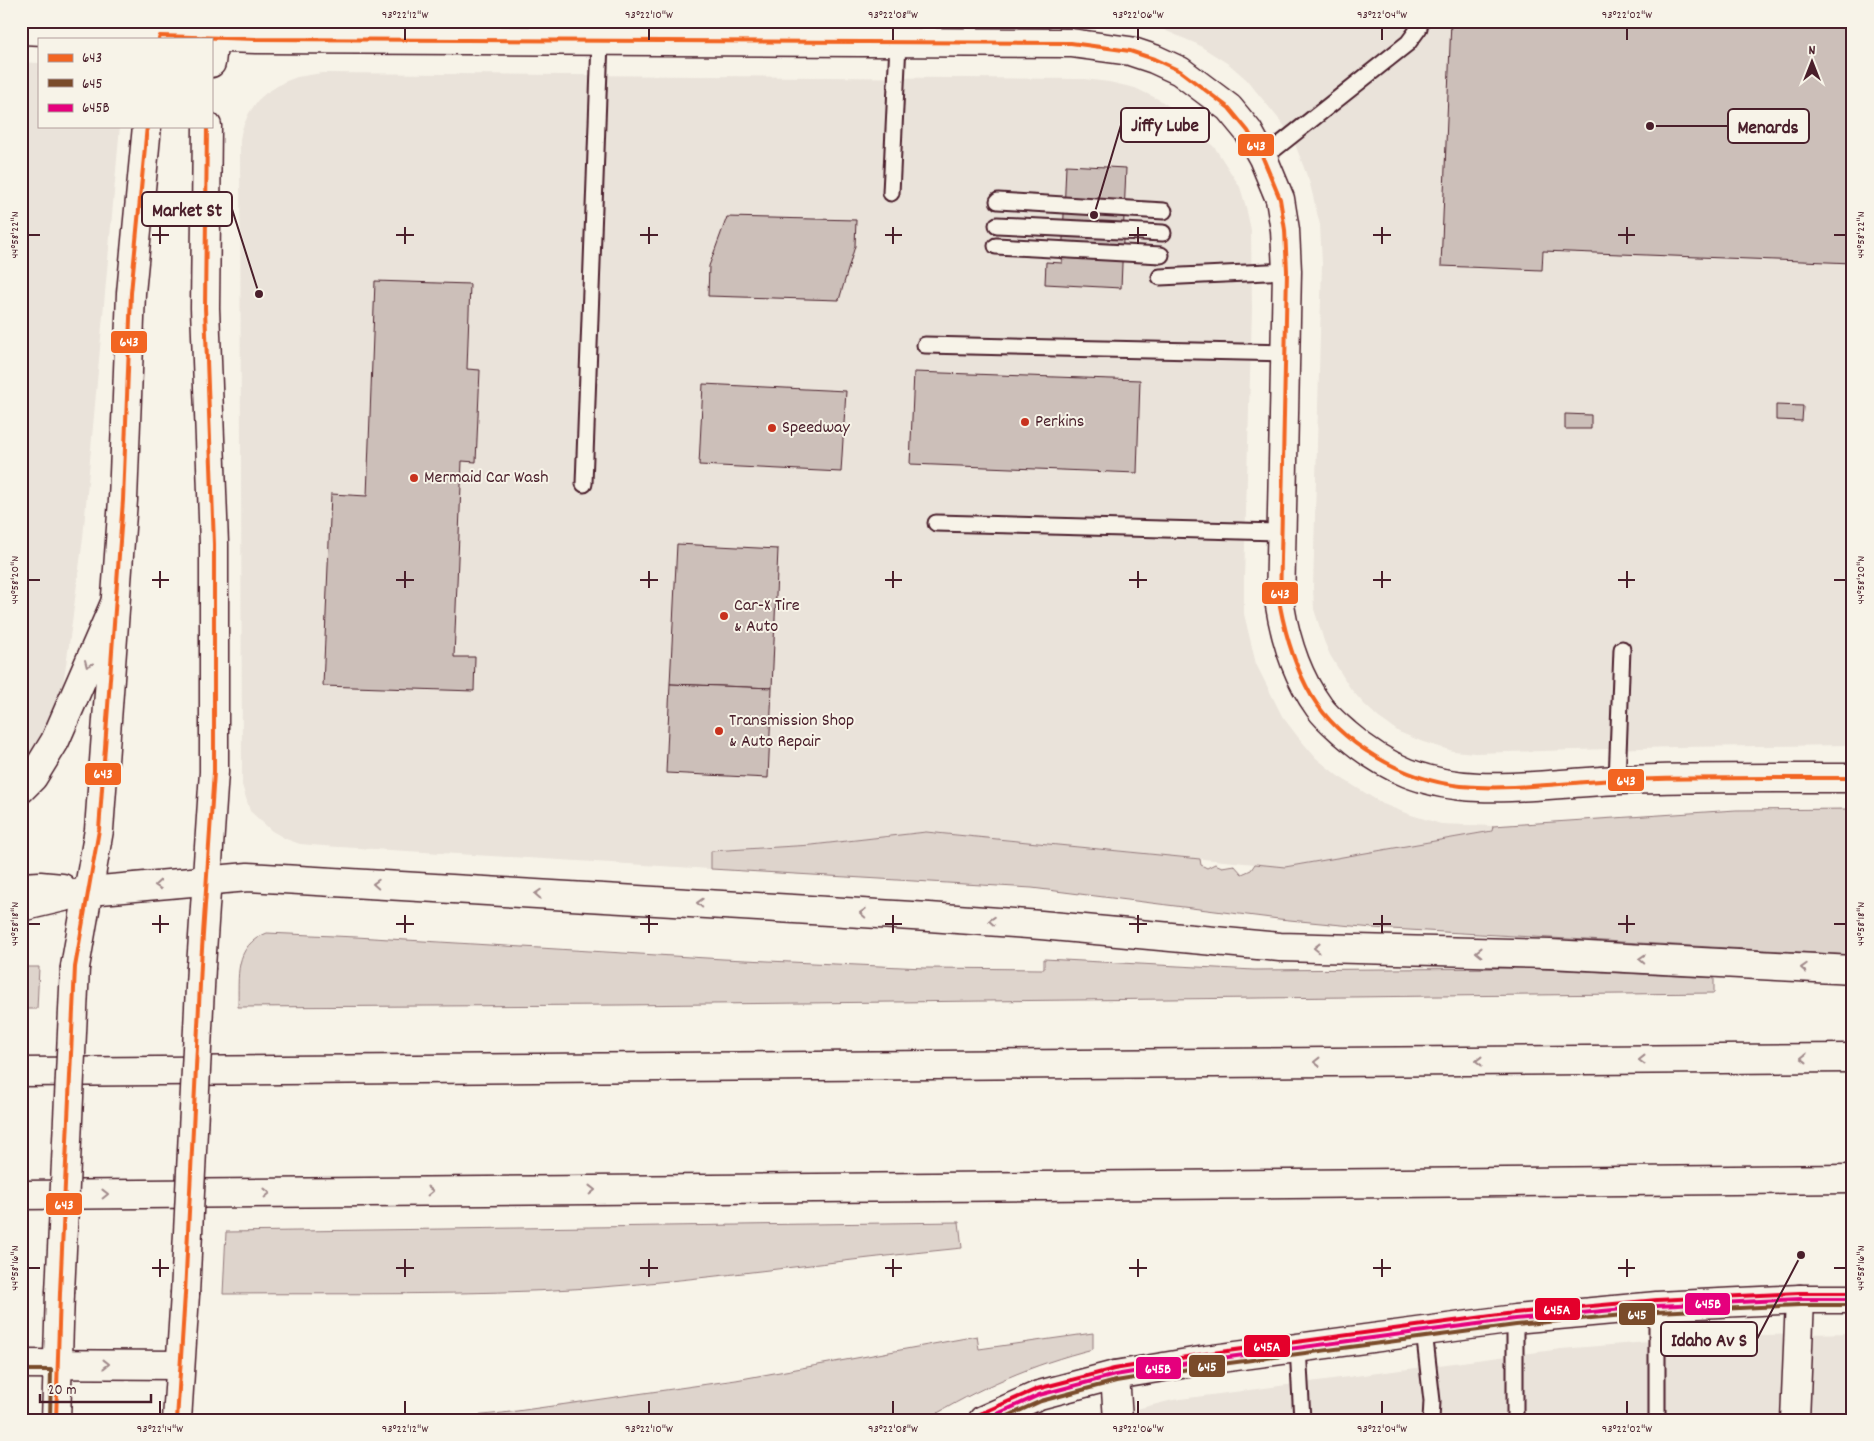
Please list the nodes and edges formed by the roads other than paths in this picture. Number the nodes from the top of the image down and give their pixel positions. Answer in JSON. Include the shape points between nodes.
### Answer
{"nodes":[{"id":1,"x":1420,"y":21,"type":"edge"},
{"id":2,"x":28,"y":27,"type":"edge"},
{"id":3,"x":161,"y":32,"type":"edge"},
{"id":4,"x":928,"y":32,"type":"edge"},
{"id":5,"x":201,"y":38,"type":"edge"},
{"id":6,"x":214,"y":40,"type":"edge"},
{"id":7,"x":600,"y":41,"type":"junction"},
{"id":8,"x":898,"y":43,"type":"junction"},
{"id":9,"x":147,"y":128,"type":"edge"},
{"id":10,"x":207,"y":128,"type":"edge"},
{"id":11,"x":1263,"y":158,"type":"junction"},
{"id":12,"x":891,"y":193,"type":"dead end"},
{"id":13,"x":998,"y":201,"type":"dead end"},
{"id":14,"x":1164,"y":211,"type":"dead end"},
{"id":15,"x":997,"y":225,"type":"dead end"},
{"id":16,"x":1163,"y":233,"type":"dead end"},
{"id":17,"x":996,"y":246,"type":"dead end"},
{"id":18,"x":1161,"y":255,"type":"dead end"},
{"id":19,"x":1287,"y":271,"type":"junction"},
{"id":20,"x":1160,"y":277,"type":"dead end"},
{"id":21,"x":925,"y":345,"type":"dead end"},
{"id":22,"x":1285,"y":353,"type":"junction"},
{"id":23,"x":584,"y":484,"type":"dead end"},
{"id":24,"x":936,"y":523,"type":"dead end"},
{"id":25,"x":1280,"y":532,"type":"junction"},
{"id":26,"x":115,"y":603,"type":"junction"},
{"id":27,"x":1622,"y":649,"type":"dead end"},
{"id":28,"x":1853,"y":778,"type":"edge"},
{"id":29,"x":1617,"y":780,"type":"junction"},
{"id":30,"x":21,"y":790,"type":"edge"},
{"id":31,"x":207,"y":880,"type":"junction"},
{"id":32,"x":21,"y":887,"type":"edge"},
{"id":33,"x":89,"y":891,"type":"junction"},
{"id":34,"x":21,"y":907,"type":"edge"},
{"id":35,"x":1853,"y":970,"type":"edge"},
{"id":36,"x":1853,"y":1058,"type":"edge"},
{"id":37,"x":21,"y":1072,"type":"edge"},
{"id":38,"x":1853,"y":1179,"type":"edge"},
{"id":39,"x":21,"y":1195,"type":"edge"},
{"id":40,"x":1800,"y":1299,"type":"junction"},
{"id":41,"x":1853,"y":1299,"type":"edge"},
{"id":42,"x":1656,"y":1306,"type":"junction"},
{"id":43,"x":1515,"y":1319,"type":"junction"},
{"id":44,"x":1424,"y":1331,"type":"junction"},
{"id":45,"x":1298,"y":1348,"type":"junction"},
{"id":46,"x":21,"y":1364,"type":"edge"},
{"id":47,"x":57,"y":1364,"type":"junction"},
{"id":48,"x":180,"y":1365,"type":"junction"},
{"id":49,"x":1115,"y":1375,"type":"junction"},
{"id":50,"x":56,"y":1420,"type":"edge"},
{"id":51,"x":177,"y":1420,"type":"edge"},
{"id":52,"x":983,"y":1420,"type":"edge"},
{"id":53,"x":1118,"y":1420,"type":"edge"},
{"id":54,"x":1302,"y":1420,"type":"edge"},
{"id":55,"x":1431,"y":1420,"type":"edge"},
{"id":56,"x":1515,"y":1420,"type":"edge"},
{"id":57,"x":1657,"y":1420,"type":"edge"},
{"id":58,"x":1795,"y":1420,"type":"edge"}],
"edges":[{"from":1,"to":11,"type":"lane","via":[[1408,43]]},
{"from":2,"to":3,"type":"main road"},
{"from":3,"to":5,"type":"main road"},
{"from":4,"to":8,"type":"main road"},
{"from":4,"to":11,"type":"main road","via":[[1071,43],[1130,51],[1154,59],[1180,71],[1229,108],[1248,130]]},
{"from":6,"to":7,"type":"main road"},
{"from":7,"to":8,"type":"main road"},
{"from":7,"to":23,"type":"lane"},
{"from":8,"to":12,"type":"lane"},
{"from":9,"to":26,"type":"main road","via":[[131,293],[123,500]]},
{"from":10,"to":31,"type":"main road","via":[[205,308],[214,544],[214,772]]},
{"from":11,"to":19,"type":"main road","via":[[1280,199]]},
{"from":13,"to":14,"type":"lane"},
{"from":15,"to":16,"type":"lane"},
{"from":17,"to":18,"type":"lane"},
{"from":19,"to":20,"type":"lane"},
{"from":19,"to":22,"type":"main road"},
{"from":21,"to":22,"type":"lane"},
{"from":22,"to":25,"type":"main road"},
{"from":24,"to":25,"type":"lane"},
{"from":25,"to":29,"type":"main road","via":[[1280,606],[1284,633],[1320,708],[1360,746],[1386,764],[1419,778],[1454,785],[1553,786]]},
{"from":26,"to":30,"type":"main road","one_way":true,"via":[[55,742]]},
{"from":26,"to":33,"type":"main road","via":[[99,830]]},
{"from":27,"to":29,"type":"lane"},
{"from":28,"to":29,"type":"main road"},
{"from":31,"to":33,"type":"main road","one_way":true},
{"from":35,"to":31,"type":"main road","one_way":true,"via":[[1550,954],[1280,947],[909,916],[248,877]]},
{"from":31,"to":48,"type":"main road","bridge":true},
{"from":32,"to":33,"type":"main road"},
{"from":33,"to":34,"type":"main road"},
{"from":33,"to":47,"type":"main road","bridge":true,"via":[[75,967]]},
{"from":36,"to":37,"type":"main road","one_way":true},
{"from":39,"to":38,"type":"main road","one_way":true},
{"from":40,"to":41,"type":"main road"},
{"from":40,"to":42,"type":"main road"},
{"from":40,"to":58,"type":"main road"},
{"from":42,"to":43,"type":"main road"},
{"from":42,"to":57,"type":"lane"},
{"from":43,"to":44,"type":"main road"},
{"from":43,"to":56,"type":"lane"},
{"from":44,"to":45,"type":"main road"},
{"from":44,"to":55,"type":"lane"},
{"from":45,"to":49,"type":"main road"},
{"from":45,"to":54,"type":"lane"},
{"from":46,"to":47,"type":"main road"},
{"from":47,"to":48,"type":"main road","one_way":true},
{"from":47,"to":50,"type":"main road"},
{"from":48,"to":51,"type":"main road"},
{"from":49,"to":52,"type":"main road","via":[[1039,1395]]},
{"from":49,"to":53,"type":"main road"}]}
